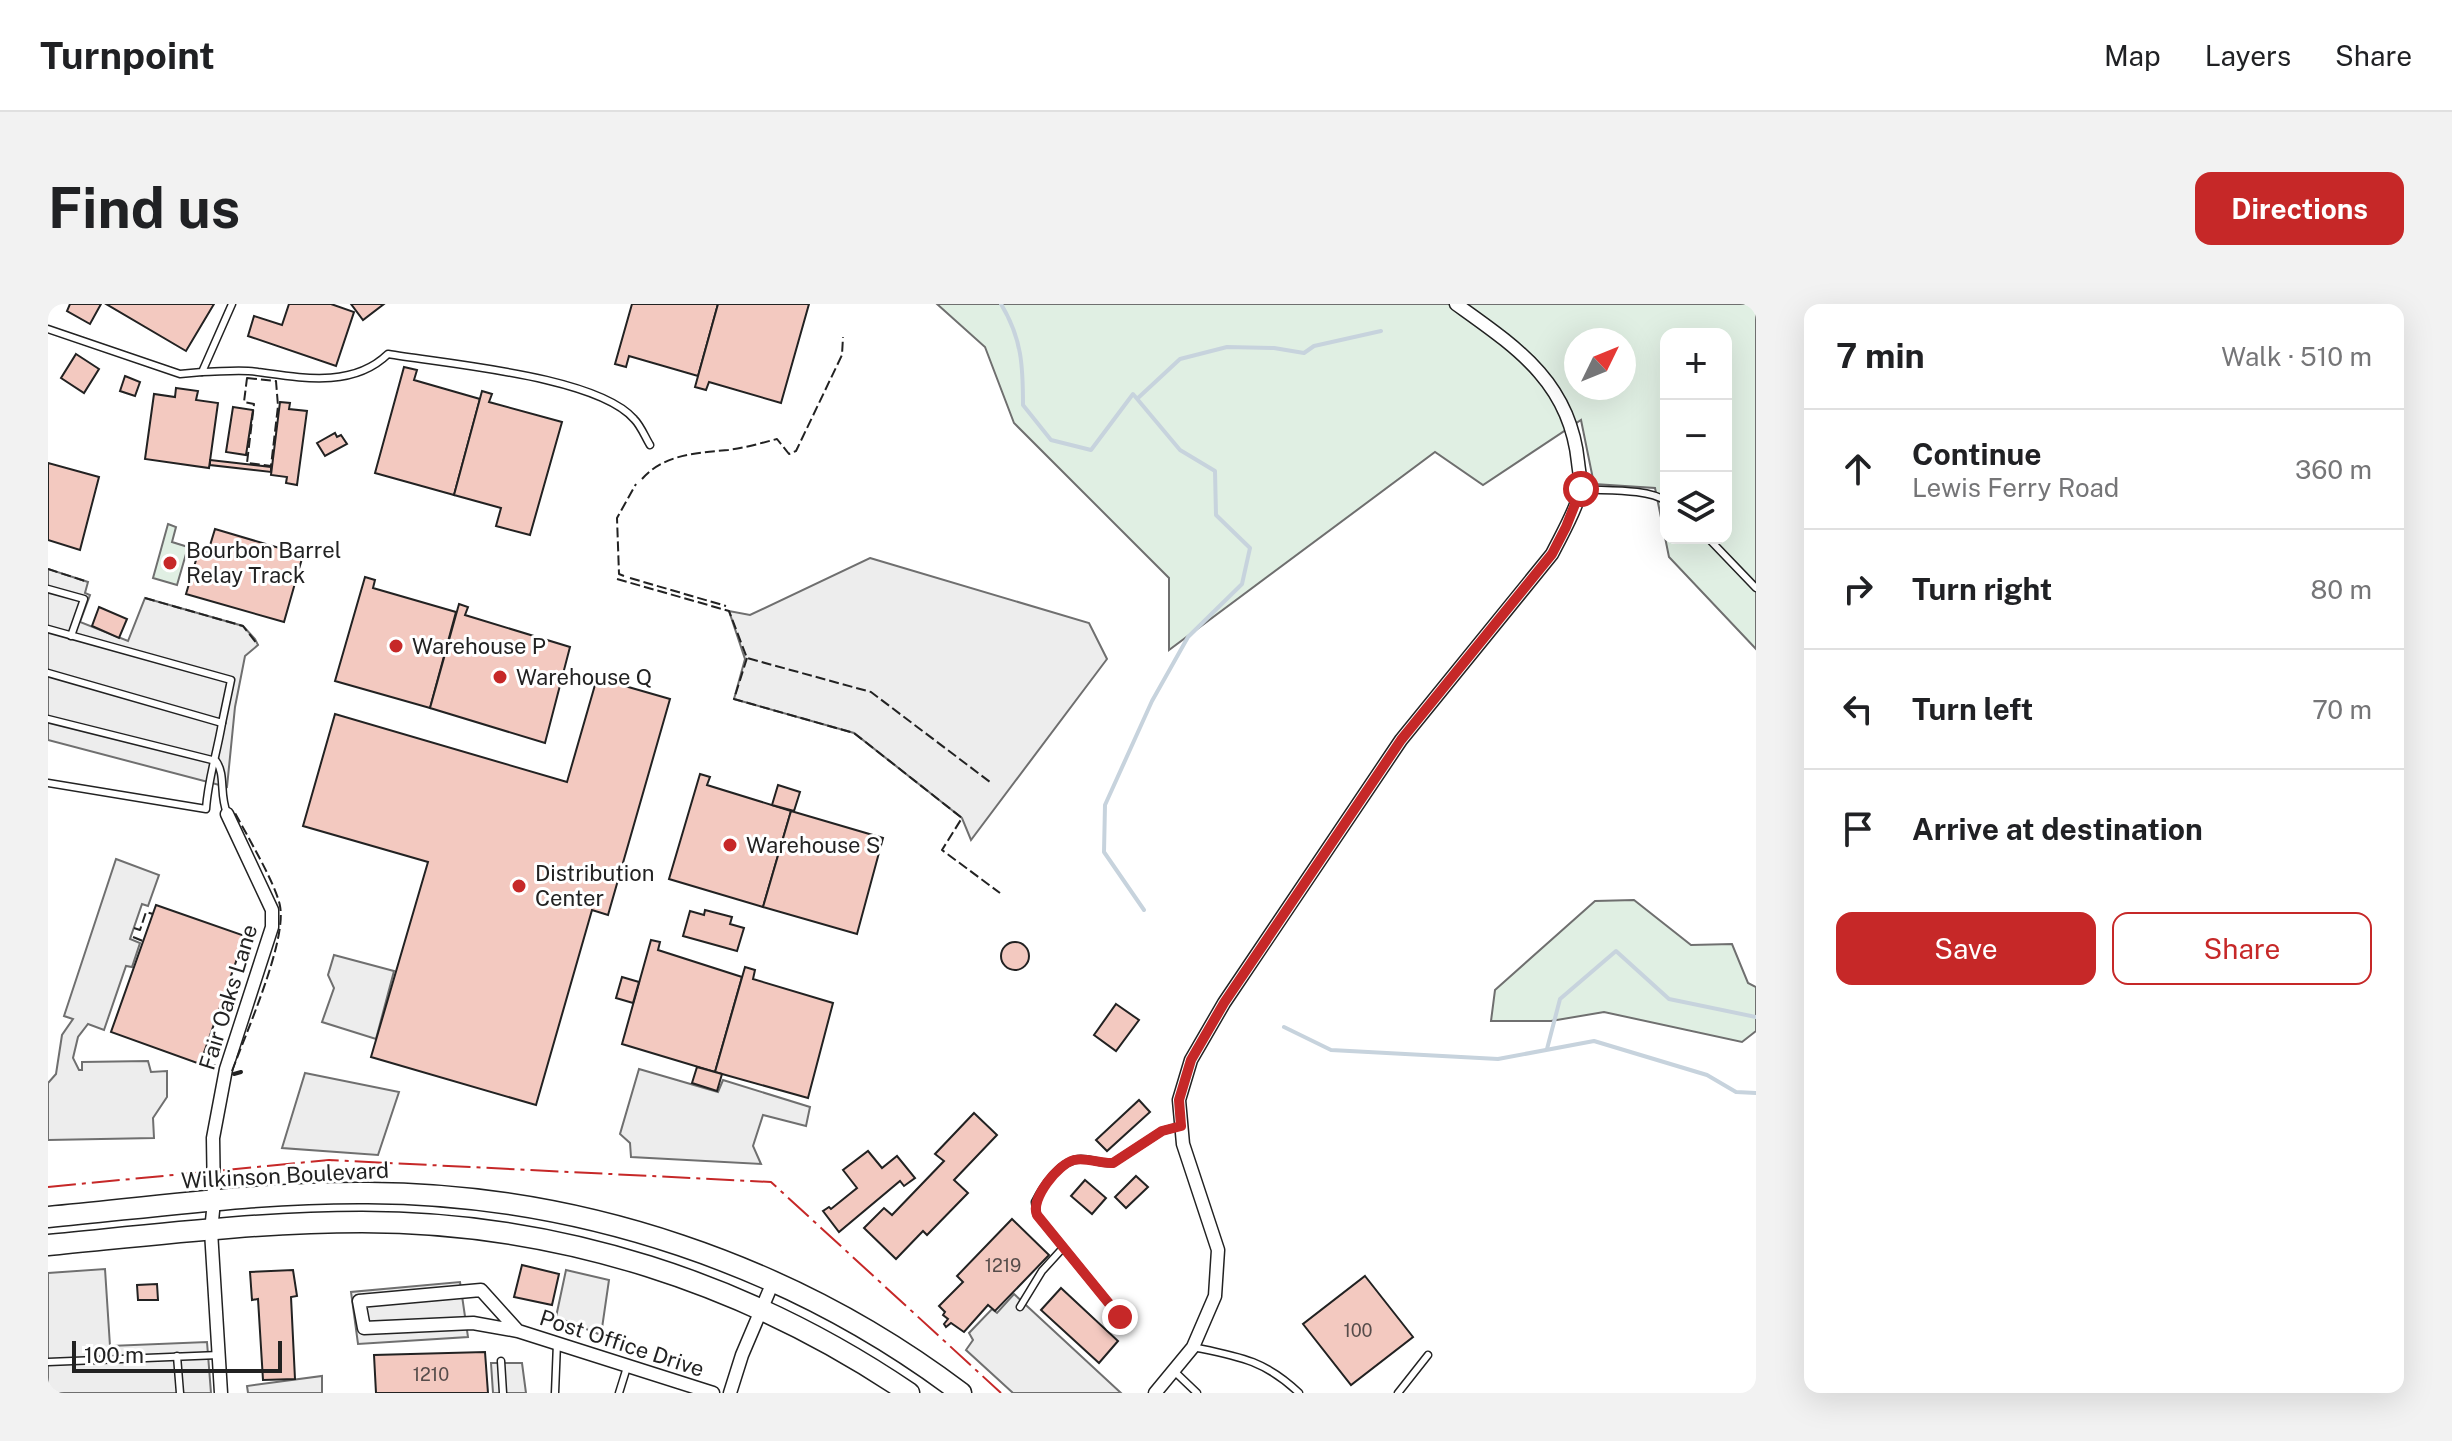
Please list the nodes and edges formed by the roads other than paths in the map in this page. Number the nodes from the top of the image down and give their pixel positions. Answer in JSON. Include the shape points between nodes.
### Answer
{"nodes":[{"id":1,"x":232,"y":304,"type":"edge"},
{"id":2,"x":1456,"y":304,"type":"edge"},
{"id":3,"x":48,"y":329,"type":"edge"},
{"id":4,"x":202,"y":372,"type":"junction"},
{"id":5,"x":650,"y":445,"type":"dead end"},
{"id":6,"x":1581,"y":489,"type":"junction"},
{"id":7,"x":1660,"y":497,"type":"edge"},
{"id":8,"x":1714,"y":544,"type":"edge"},
{"id":9,"x":1756,"y":588,"type":"edge"},
{"id":10,"x":48,"y":589,"type":"edge"},
{"id":11,"x":48,"y":629,"type":"edge"},
{"id":12,"x":71,"y":636,"type":"junction"},
{"id":13,"x":48,"y":673,"type":"edge"},
{"id":14,"x":48,"y":719,"type":"edge"},
{"id":15,"x":222,"y":723,"type":"junction"},
{"id":16,"x":216,"y":761,"type":"junction"},
{"id":17,"x":48,"y":783,"type":"edge"},
{"id":18,"x":227,"y":814,"type":"joint"},
{"id":19,"x":1181,"y":1126,"type":"junction"},
{"id":20,"x":214,"y":1201,"type":"junction"},
{"id":21,"x":48,"y":1217,"type":"edge"},
{"id":22,"x":211,"y":1231,"type":"junction"},
{"id":23,"x":48,"y":1245,"type":"edge"},
{"id":24,"x":1062,"y":1249,"type":"junction"},
{"id":25,"x":773,"y":1282,"type":"junction"},
{"id":26,"x":1020,"y":1307,"type":"dead end"},
{"id":27,"x":762,"y":1309,"type":"junction"},
{"id":28,"x":1120,"y":1317,"type":"dead end"},
{"id":29,"x":518,"y":1331,"type":"junction"},
{"id":30,"x":557,"y":1343,"type":"junction"},
{"id":31,"x":1193,"y":1347,"type":"junction"},
{"id":32,"x":219,"y":1355,"type":"junction"},
{"id":33,"x":1428,"y":1355,"type":"dead end"},
{"id":34,"x":177,"y":1356,"type":"junction"},
{"id":35,"x":501,"y":1361,"type":"dead end"},
{"id":36,"x":48,"y":1362,"type":"edge"},
{"id":37,"x":628,"y":1364,"type":"junction"},
{"id":38,"x":1174,"y":1371,"type":"junction"},
{"id":39,"x":180,"y":1393,"type":"edge"},
{"id":40,"x":221,"y":1393,"type":"edge"},
{"id":41,"x":503,"y":1393,"type":"edge"},
{"id":42,"x":555,"y":1393,"type":"edge"},
{"id":43,"x":619,"y":1393,"type":"edge"},
{"id":44,"x":713,"y":1393,"type":"edge"},
{"id":45,"x":730,"y":1393,"type":"edge"},
{"id":46,"x":909,"y":1393,"type":"edge"},
{"id":47,"x":961,"y":1393,"type":"edge"},
{"id":48,"x":1155,"y":1393,"type":"edge"},
{"id":49,"x":1197,"y":1393,"type":"edge"},
{"id":50,"x":1299,"y":1393,"type":"edge"},
{"id":51,"x":1398,"y":1393,"type":"edge"}],
"edges":[{"from":1,"to":4,"type":"lane"},
{"from":2,"to":6,"type":"street","via":[[1530,360],[1557,395],[1576,442]]},
{"from":3,"to":4,"type":"lane","via":[[180,374]]},
{"from":4,"to":5,"type":"lane","via":[[337,378],[370,369],[388,354],[560,381],[634,418]]},
{"from":6,"to":7,"type":"lane"},
{"from":6,"to":19,"type":"street","via":[[1552,554],[1401,740],[1224,1003],[1191,1060],[1179,1100]]},
{"from":8,"to":9,"type":"lane"},
{"from":10,"to":12,"type":"lane","via":[[84,599]]},
{"from":11,"to":12,"type":"lane"},
{"from":12,"to":15,"type":"lane","via":[[231,680]]},
{"from":13,"to":15,"type":"lane"},
{"from":14,"to":16,"type":"lane"},
{"from":15,"to":16,"type":"lane"},
{"from":16,"to":17,"type":"lane","via":[[210,770],[206,809]]},
{"from":16,"to":18,"type":"lane","via":[[222,769],[221,800]]},
{"from":18,"to":20,"type":"street","name":"Fair Oaks Lane","via":[[272,910],[272,927],[223,1085],[213,1138]]},
{"from":19,"to":24,"type":"lane","via":[[1162,1131],[1113,1163],[1078,1159],[1058,1172],[1039,1194],[1034,1210]]},
{"from":19,"to":31,"type":"street","via":[[1218,1250],[1215,1296]]},
{"from":20,"to":21,"type":"highway","name":"Wilkinson Boulevard"},
{"from":20,"to":22,"type":"street","name":"Fair Oaks Lane"},
{"from":20,"to":25,"type":"highway","name":"Wilkinson Boulevard","via":[[368,1193],[508,1203],[633,1230]]},
{"from":22,"to":23,"type":"highway"},
{"from":22,"to":27,"type":"highway","via":[[363,1222],[502,1232],[645,1264]]},
{"from":22,"to":32,"type":"street","name":"Fair Oaks Lane"},
{"from":24,"to":26,"type":"lane"},
{"from":24,"to":28,"type":"lane"},
{"from":25,"to":27,"type":"street"},
{"from":25,"to":47,"type":"highway","name":"Wilkinson Boulevard","via":[[871,1332]]},
{"from":27,"to":45,"type":"street"},
{"from":27,"to":46,"type":"highway"},
{"from":29,"to":29,"type":"street","name":"Post Office Drive","via":[[473,1323],[364,1328],[359,1301],[481,1290]]},
{"from":29,"to":30,"type":"street","name":"Post Office Drive"},
{"from":30,"to":37,"type":"street","name":"Post Office Drive"},
{"from":30,"to":42,"type":"lane"},
{"from":31,"to":38,"type":"street"},
{"from":31,"to":50,"type":"lane","via":[[1256,1362]]},
{"from":32,"to":34,"type":"lane"},
{"from":32,"to":40,"type":"street","name":"Fair Oaks Lane"},
{"from":33,"to":51,"type":"lane"},
{"from":34,"to":36,"type":"lane"},
{"from":34,"to":39,"type":"lane"},
{"from":35,"to":41,"type":"lane"},
{"from":37,"to":43,"type":"lane"},
{"from":37,"to":44,"type":"street","name":"Post Office Drive"},
{"from":38,"to":48,"type":"street"},
{"from":38,"to":49,"type":"lane"}]}
